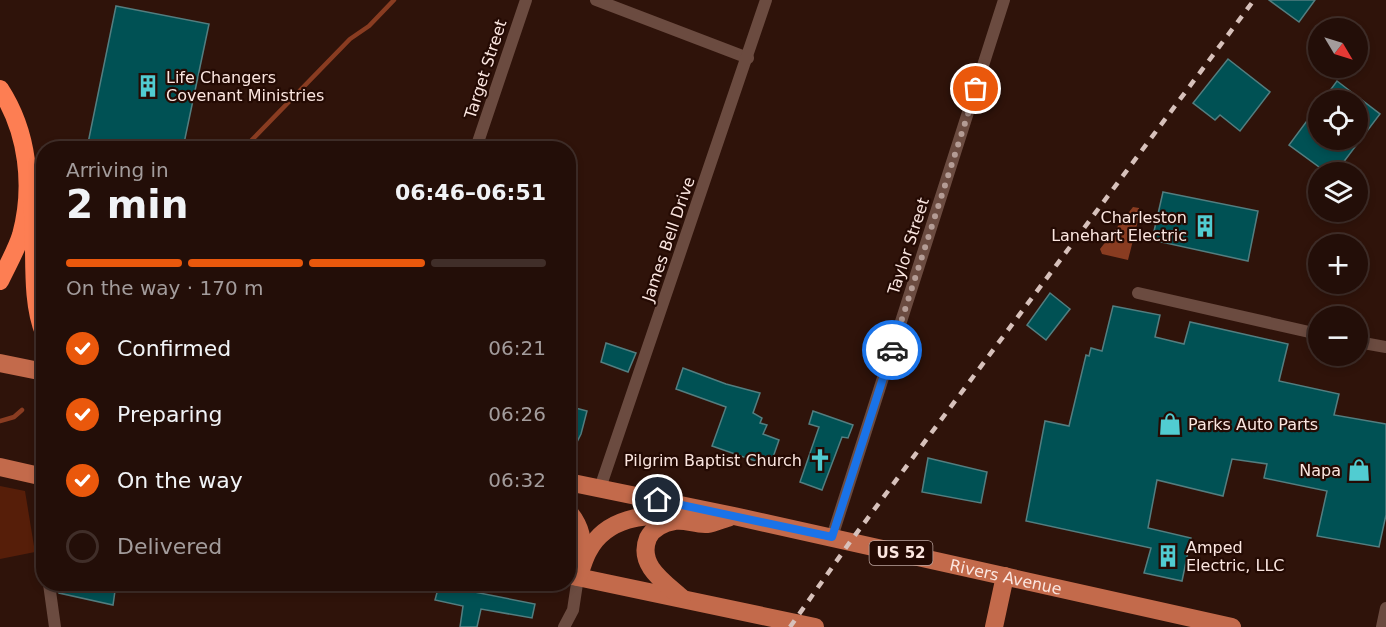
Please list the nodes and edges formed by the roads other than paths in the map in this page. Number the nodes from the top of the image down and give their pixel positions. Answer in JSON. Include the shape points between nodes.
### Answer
{"nodes":[{"id":1,"x":526,"y":0,"type":"edge"},
{"id":2,"x":596,"y":0,"type":"edge"},
{"id":3,"x":766,"y":0,"type":"edge"},
{"id":4,"x":1004,"y":0,"type":"edge"},
{"id":5,"x":748,"y":57,"type":"junction"},
{"id":6,"x":0,"y":89,"type":"edge"},
{"id":7,"x":478,"y":141,"type":"edge"},
{"id":8,"x":28,"y":178,"type":"junction"},
{"id":9,"x":0,"y":281,"type":"edge"},
{"id":10,"x":1138,"y":293,"type":"dead end"},
{"id":11,"x":36,"y":301,"type":"edge"},
{"id":12,"x":1308,"y":332,"type":"edge"},
{"id":13,"x":1368,"y":344,"type":"edge"},
{"id":14,"x":1386,"y":347,"type":"edge"},
{"id":15,"x":0,"y":363,"type":"edge"},
{"id":16,"x":36,"y":370,"type":"edge"},
{"id":17,"x":0,"y":467,"type":"edge"},
{"id":18,"x":36,"y":476,"type":"edge"},
{"id":19,"x":576,"y":484,"type":"edge"},
{"id":20,"x":600,"y":488,"type":"junction"},
{"id":21,"x":696,"y":508,"type":"junction"},
{"id":22,"x":734,"y":516,"type":"junction"},
{"id":23,"x":576,"y":521,"type":"edge"},
{"id":24,"x":832,"y":537,"type":"junction"},
{"id":25,"x":576,"y":569,"type":"edge"},
{"id":26,"x":576,"y":571,"type":"edge"},
{"id":27,"x":1005,"y":576,"type":"junction"},
{"id":28,"x":576,"y":577,"type":"edge"},
{"id":29,"x":51,"y":591,"type":"edge"},
{"id":30,"x":573,"y":591,"type":"edge"},
{"id":31,"x":684,"y":600,"type":"junction"},
{"id":32,"x":1386,"y":608,"type":"edge"},
{"id":33,"x":55,"y":627,"type":"edge"},
{"id":34,"x":564,"y":627,"type":"edge"},
{"id":35,"x":815,"y":627,"type":"edge"},
{"id":36,"x":994,"y":627,"type":"edge"},
{"id":37,"x":1232,"y":627,"type":"edge"},
{"id":38,"x":1382,"y":627,"type":"edge"}],
"edges":[{"from":1,"to":7,"type":"street","name":"Target Street"},
{"from":2,"to":5,"type":"street"},
{"from":3,"to":5,"type":"street","name":"James Bell Drive"},
{"from":4,"to":24,"type":"street","name":"Taylor Street"},
{"from":5,"to":20,"type":"street","name":"James Bell Drive"},
{"from":6,"to":8,"type":"highway","via":[[23,147]]},
{"from":8,"to":9,"type":"highway","via":[[28,204],[20,237]]},
{"from":8,"to":11,"type":"highway","via":[[35,229]]},
{"from":10,"to":12,"type":"street"},
{"from":13,"to":14,"type":"street"},
{"from":15,"to":16,"type":"main road"},
{"from":17,"to":18,"type":"main road"},
{"from":19,"to":20,"type":"main road","name":"Rivers Avenue","number":"US 52"},
{"from":20,"to":21,"type":"main road","name":"Rivers Avenue","number":"US 52"},
{"from":21,"to":22,"type":"main road","name":"Rivers Avenue","number":"US 52"},
{"from":21,"to":26,"type":"main road","via":[[679,514],[633,517],[612,526],[598,537]]},
{"from":22,"to":24,"type":"main road","name":"Rivers Avenue","number":"US 52"},
{"from":22,"to":31,"type":"main road","via":[[707,524],[677,520],[650,533],[644,553],[649,566]]},
{"from":23,"to":25,"type":"main road","via":[[582,536],[582,556]]},
{"from":24,"to":27,"type":"main road","name":"Rivers Avenue","number":"US 52"},
{"from":27,"to":36,"type":"main road"},
{"from":27,"to":37,"type":"main road","name":"Rivers Avenue","number":"US 52"},
{"from":28,"to":31,"type":"main road"},
{"from":29,"to":33,"type":"street"},
{"from":30,"to":34,"type":"street","via":[[573,610]]},
{"from":31,"to":35,"type":"main road"},
{"from":32,"to":38,"type":"street"}]}
